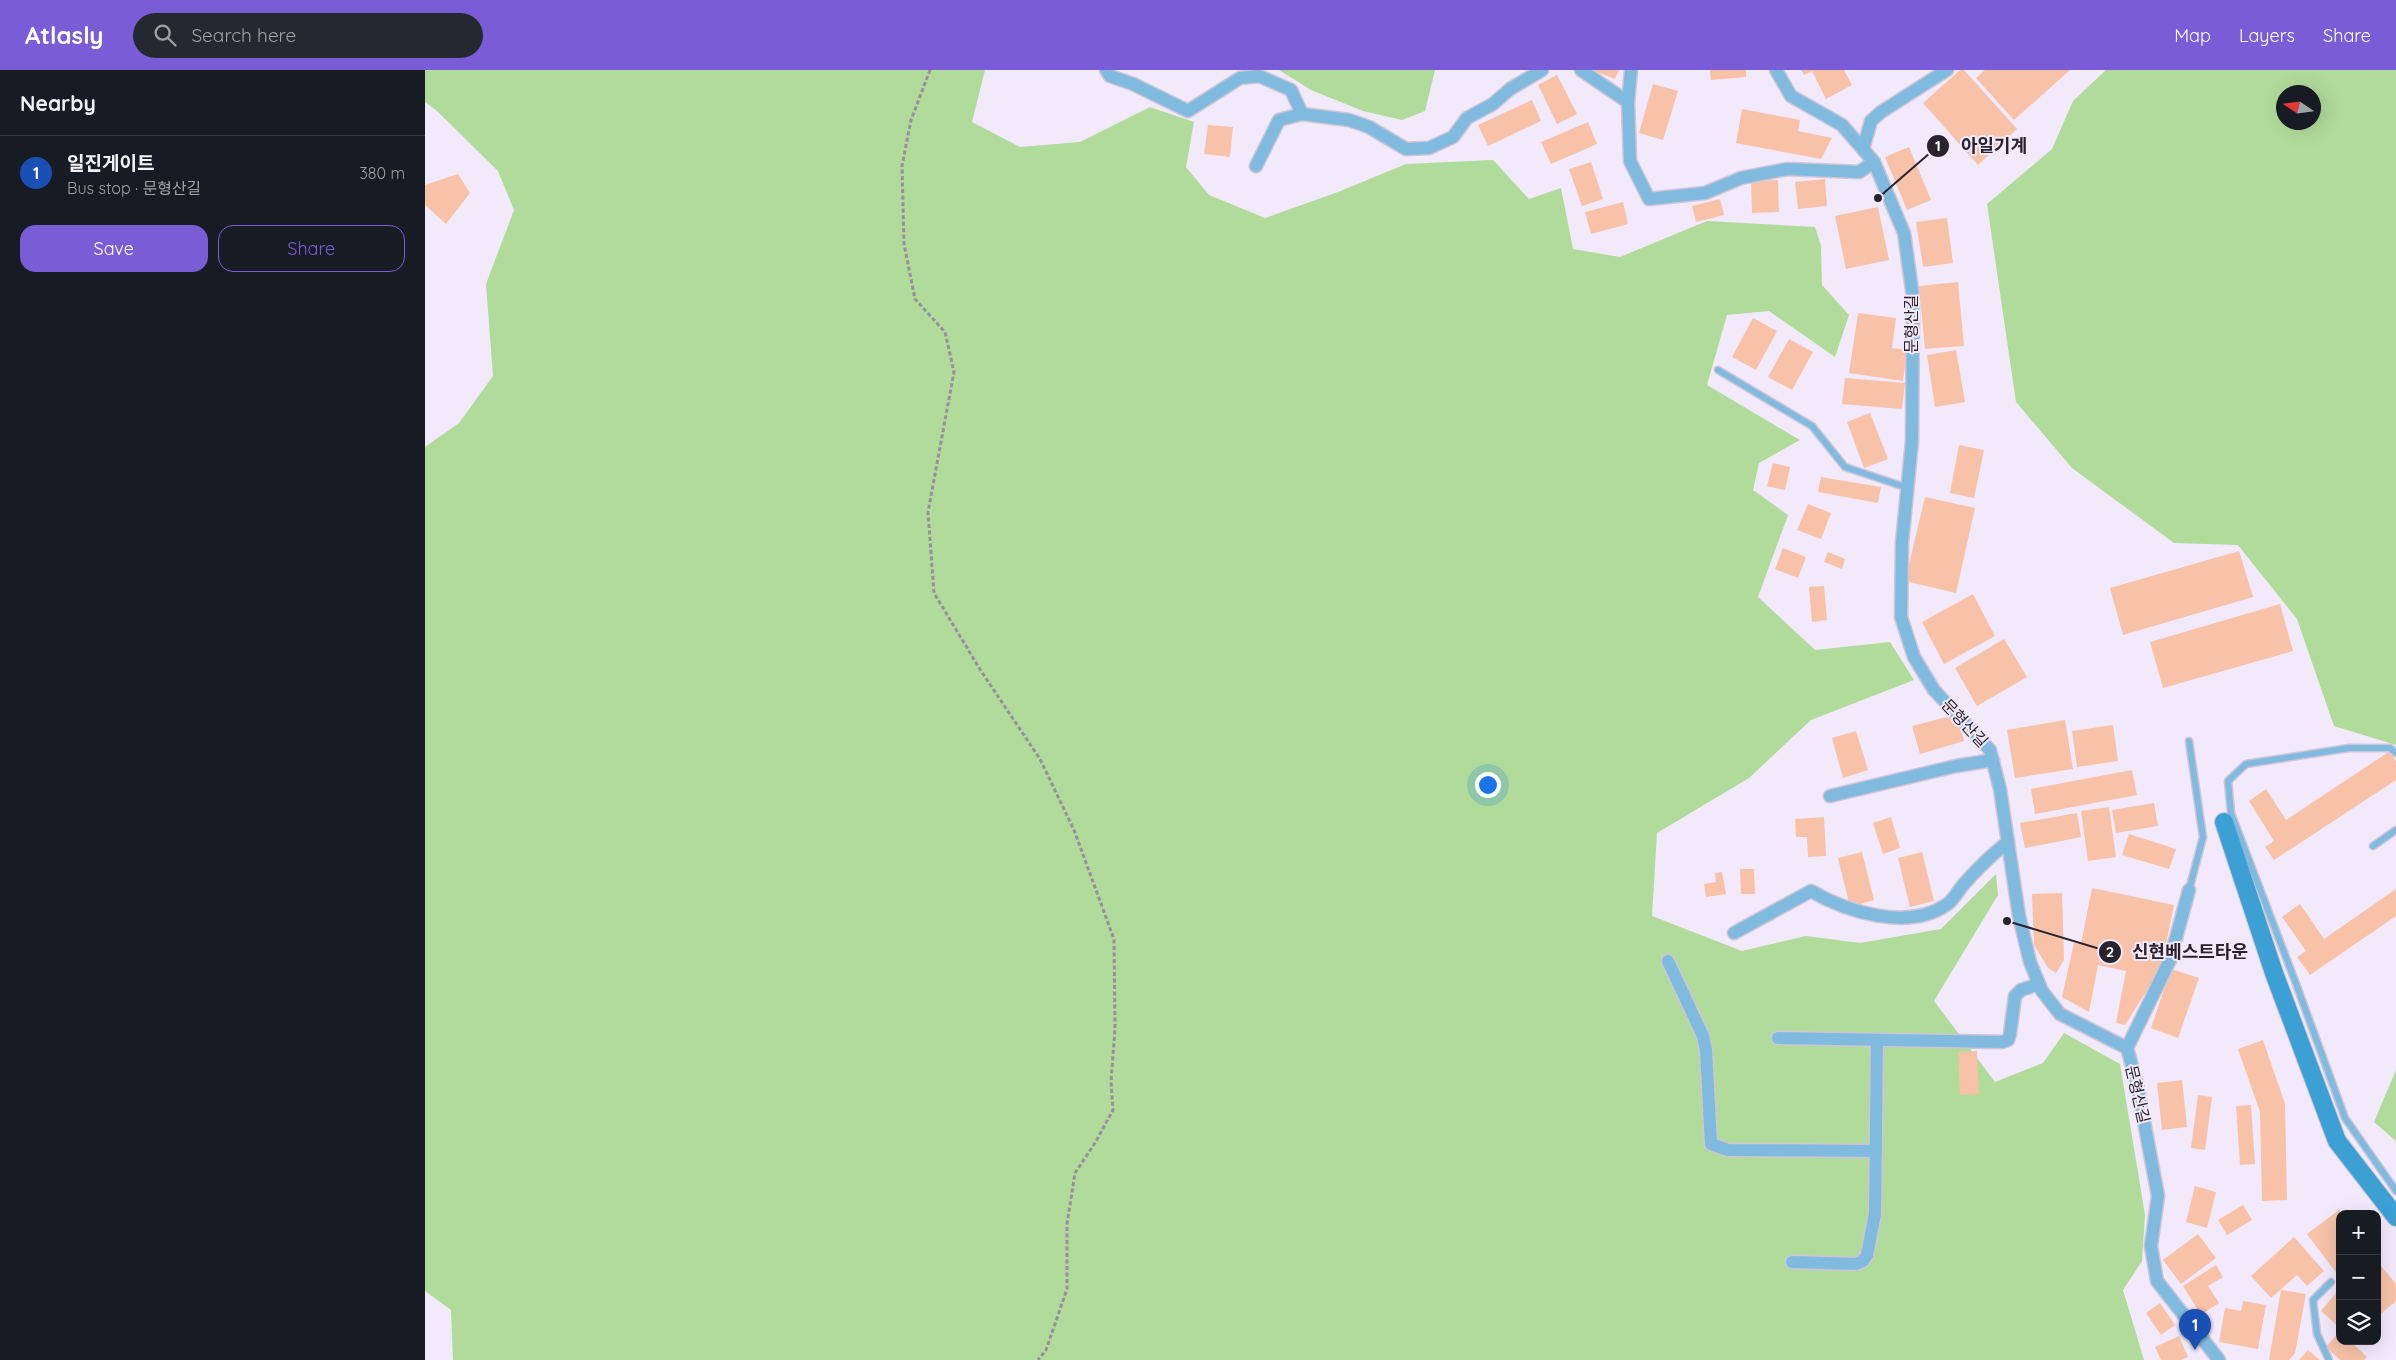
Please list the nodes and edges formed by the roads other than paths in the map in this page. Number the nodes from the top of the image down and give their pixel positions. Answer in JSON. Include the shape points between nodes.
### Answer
{"nodes":[{"id":1,"x":1106,"y":70,"type":"edge"},
{"id":2,"x":1542,"y":70,"type":"edge"},
{"id":3,"x":1581,"y":70,"type":"edge"},
{"id":4,"x":1631,"y":70,"type":"edge"},
{"id":5,"x":1776,"y":70,"type":"edge"},
{"id":6,"x":1947,"y":70,"type":"edge"},
{"id":7,"x":1628,"y":102,"type":"junction"},
{"id":8,"x":1302,"y":114,"type":"junction"},
{"id":9,"x":1863,"y":149,"type":"junction"},
{"id":10,"x":1874,"y":162,"type":"junction"},
{"id":11,"x":1256,"y":166,"type":"dead end"},
{"id":12,"x":1718,"y":370,"type":"dead end"},
{"id":13,"x":1907,"y":488,"type":"junction"},
{"id":14,"x":2189,"y":740,"type":"dead end"},
{"id":15,"x":2396,"y":754,"type":"edge"},
{"id":16,"x":1993,"y":760,"type":"junction"},
{"id":17,"x":1830,"y":796,"type":"dead end"},
{"id":18,"x":2224,"y":822,"type":"dead end"},
{"id":19,"x":2396,"y":830,"type":"edge"},
{"id":20,"x":2008,"y":842,"type":"junction"},
{"id":21,"x":2373,"y":846,"type":"dead end"},
{"id":22,"x":2189,"y":890,"type":"joint"},
{"id":23,"x":1734,"y":933,"type":"dead end"},
{"id":24,"x":1668,"y":961,"type":"dead end"},
{"id":25,"x":2039,"y":984,"type":"junction"},
{"id":26,"x":1778,"y":1038,"type":"dead end"},
{"id":27,"x":1877,"y":1040,"type":"junction"},
{"id":28,"x":2127,"y":1048,"type":"junction"},
{"id":29,"x":1876,"y":1151,"type":"junction"},
{"id":30,"x":2396,"y":1191,"type":"edge"},
{"id":31,"x":2396,"y":1217,"type":"edge"},
{"id":32,"x":1792,"y":1262,"type":"dead end"},
{"id":33,"x":2331,"y":1282,"type":"dead end"},
{"id":34,"x":2219,"y":1360,"type":"edge"},
{"id":35,"x":2329,"y":1360,"type":"edge"}],
"edges":[{"from":1,"to":8,"type":"street","via":[[1110,76],[1188,111],[1239,78],[1259,76],[1291,90]]},
{"from":2,"to":8,"type":"street","via":[[1467,118],[1453,136],[1429,148],[1406,149],[1369,127],[1349,120]]},
{"from":3,"to":7,"type":"street"},
{"from":4,"to":7,"type":"street"},
{"from":5,"to":9,"type":"street","name":"문형산길","via":[[1791,96],[1842,125]]},
{"from":6,"to":9,"type":"street","via":[[1871,121]]},
{"from":7,"to":10,"type":"street","via":[[1630,161],[1649,198],[1705,192],[1741,178],[1787,169],[1859,172]]},
{"from":8,"to":11,"type":"street","via":[[1279,120]]},
{"from":9,"to":10,"type":"street","name":"문형산길"},
{"from":10,"to":13,"type":"street","name":"문형산길","via":[[1904,233],[1913,297],[1912,441]]},
{"from":12,"to":13,"type":"lane","via":[[1812,426],[1845,467]]},
{"from":13,"to":16,"type":"street","name":"문형산길","via":[[1901,617],[1914,657],[1934,690],[1990,750]]},
{"from":14,"to":22,"type":"lane","via":[[2203,837]]},
{"from":15,"to":30,"type":"lane","via":[[2390,748],[2349,748],[2246,764],[2228,781],[2231,813],[2345,1118]]},
{"from":16,"to":17,"type":"street"},
{"from":16,"to":20,"type":"street","name":"문형산길"},
{"from":18,"to":31,"type":"street","via":[[2275,974],[2337,1141]]},
{"from":19,"to":21,"type":"lane"},
{"from":20,"to":23,"type":"street","via":[[1989,856],[1947,905],[1929,913],[1888,918],[1847,908],[1811,891]]},
{"from":20,"to":25,"type":"street","name":"문형산길","via":[[2019,916]]},
{"from":22,"to":28,"type":"street","via":[[2170,960]]},
{"from":24,"to":29,"type":"street","via":[[1703,1036],[1711,1144],[1728,1150]]},
{"from":25,"to":27,"type":"street","via":[[2021,990],[2015,996],[2008,1040]]},
{"from":25,"to":28,"type":"street","name":"문형산길","via":[[2060,1014]]},
{"from":26,"to":27,"type":"street"},
{"from":27,"to":29,"type":"street"},
{"from":28,"to":34,"type":"street","name":"문형산길","via":[[2158,1196],[2151,1246],[2157,1280]]},
{"from":29,"to":32,"type":"street","via":[[1875,1214],[1871,1246],[1863,1262]]},
{"from":33,"to":35,"type":"lane","via":[[2313,1300],[2317,1334]]}]}
